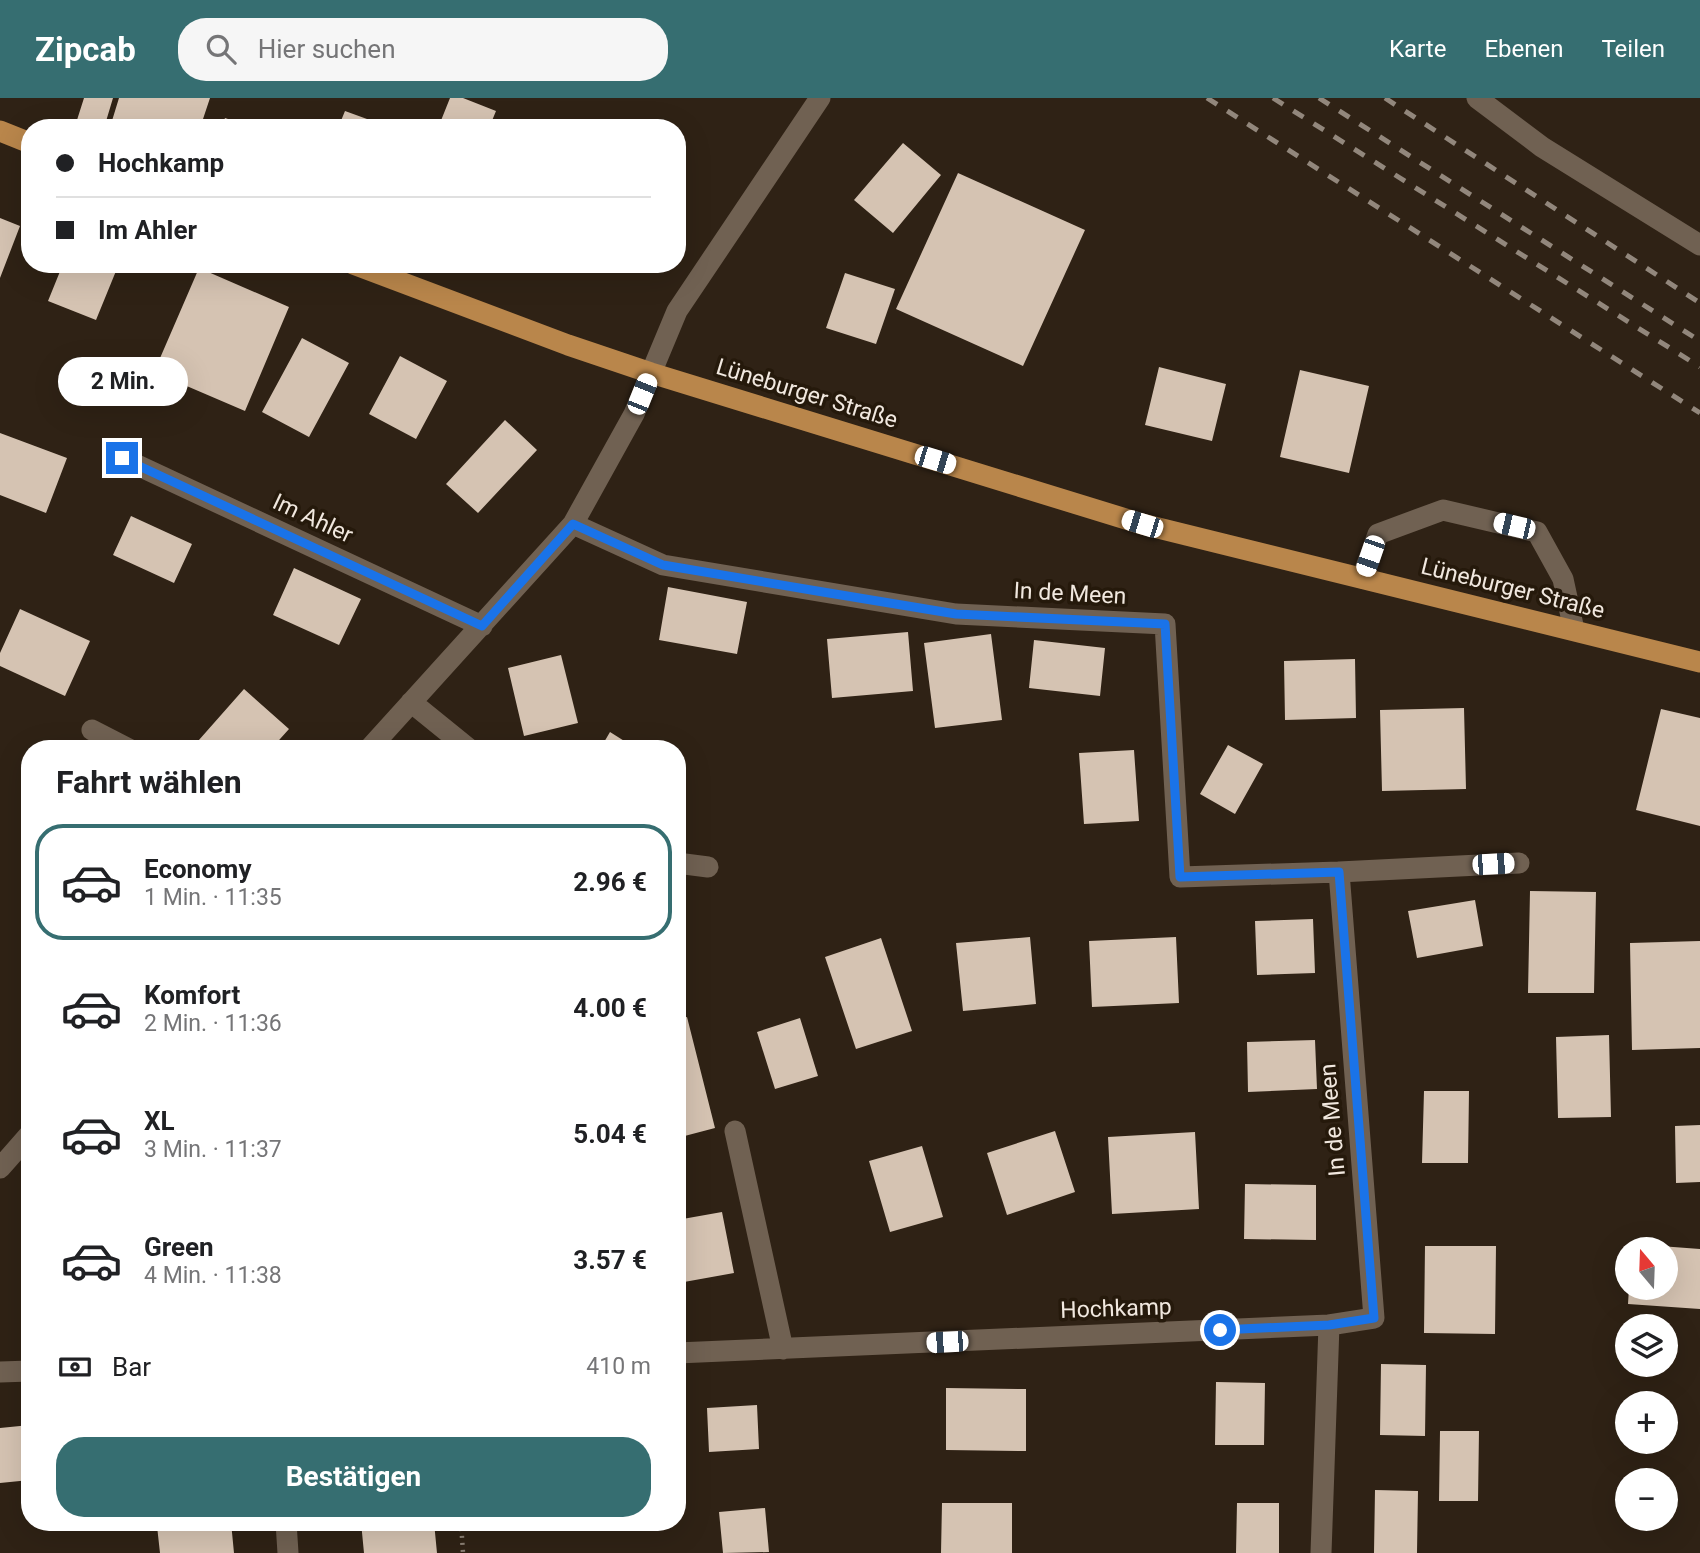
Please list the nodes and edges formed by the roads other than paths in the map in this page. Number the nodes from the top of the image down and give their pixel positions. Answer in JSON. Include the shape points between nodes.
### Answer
{"nodes":[{"id":1,"x":820,"y":98,"type":"edge"},
{"id":2,"x":1477,"y":98,"type":"edge"},
{"id":3,"x":0,"y":131,"type":"edge"},
{"id":4,"x":21,"y":139,"type":"edge"},
{"id":5,"x":1700,"y":245,"type":"edge"},
{"id":6,"x":377,"y":273,"type":"edge"},
{"id":7,"x":651,"y":373,"type":"junction"},
{"id":8,"x":122,"y":458,"type":"dead end"},
{"id":9,"x":573,"y":524,"type":"junction"},
{"id":10,"x":1362,"y":578,"type":"junction"},
{"id":11,"x":482,"y":626,"type":"junction"},
{"id":12,"x":1574,"y":630,"type":"junction"},
{"id":13,"x":1700,"y":662,"type":"edge"},
{"id":14,"x":411,"y":702,"type":"junction"},
{"id":15,"x":92,"y":730,"type":"dead end"},
{"id":16,"x":111,"y":740,"type":"edge"},
{"id":17,"x":377,"y":740,"type":"edge"},
{"id":18,"x":459,"y":740,"type":"edge"},
{"id":19,"x":1519,"y":863,"type":"dead end"},
{"id":20,"x":686,"y":864,"type":"edge"},
{"id":21,"x":708,"y":867,"type":"dead end"},
{"id":22,"x":1339,"y":872,"type":"junction"},
{"id":23,"x":735,"y":1131,"type":"dead end"},
{"id":24,"x":21,"y":1144,"type":"edge"},
{"id":25,"x":0,"y":1168,"type":"edge"},
{"id":26,"x":1329,"y":1325,"type":"junction"},
{"id":27,"x":783,"y":1349,"type":"junction"},
{"id":28,"x":686,"y":1353,"type":"edge"},
{"id":29,"x":21,"y":1371,"type":"edge"},
{"id":30,"x":0,"y":1372,"type":"edge"},
{"id":31,"x":287,"y":1531,"type":"edge"},
{"id":32,"x":288,"y":1553,"type":"edge"},
{"id":33,"x":1321,"y":1553,"type":"edge"}],
"edges":[{"from":1,"to":7,"type":"street","via":[[677,311]]},
{"from":2,"to":5,"type":"street","via":[[1542,147]]},
{"from":3,"to":4,"type":"main road"},
{"from":6,"to":7,"type":"main road","name":"Lüneburger Straße"},
{"from":7,"to":9,"type":"street","via":[[634,414]]},
{"from":7,"to":10,"type":"main road","name":"Lüneburger Straße","via":[[1142,524]]},
{"from":8,"to":11,"type":"street","name":"Im Ahler"},
{"from":9,"to":11,"type":"street"},
{"from":9,"to":22,"type":"street","name":"In de Meen","via":[[663,565],[956,614],[1165,624],[1180,877]]},
{"from":10,"to":12,"type":"main road","name":"Lüneburger Straße"},
{"from":10,"to":12,"type":"street","via":[[1378,534],[1443,510],[1537,532],[1563,579]]},
{"from":11,"to":14,"type":"street"},
{"from":12,"to":13,"type":"main road","name":"Lüneburger Straße"},
{"from":14,"to":17,"type":"street"},
{"from":14,"to":18,"type":"street"},
{"from":15,"to":16,"type":"street"},
{"from":19,"to":22,"type":"street","name":"In de Meen"},
{"from":20,"to":21,"type":"street"},
{"from":22,"to":26,"type":"street","name":"In de Meen","via":[[1374,1318]]},
{"from":23,"to":27,"type":"street"},
{"from":24,"to":25,"type":"street"},
{"from":26,"to":27,"type":"street","name":"Hochkamp"},
{"from":26,"to":33,"type":"street"},
{"from":27,"to":28,"type":"street","name":"Hochkamp"},
{"from":29,"to":30,"type":"street"},
{"from":31,"to":32,"type":"street"}]}
